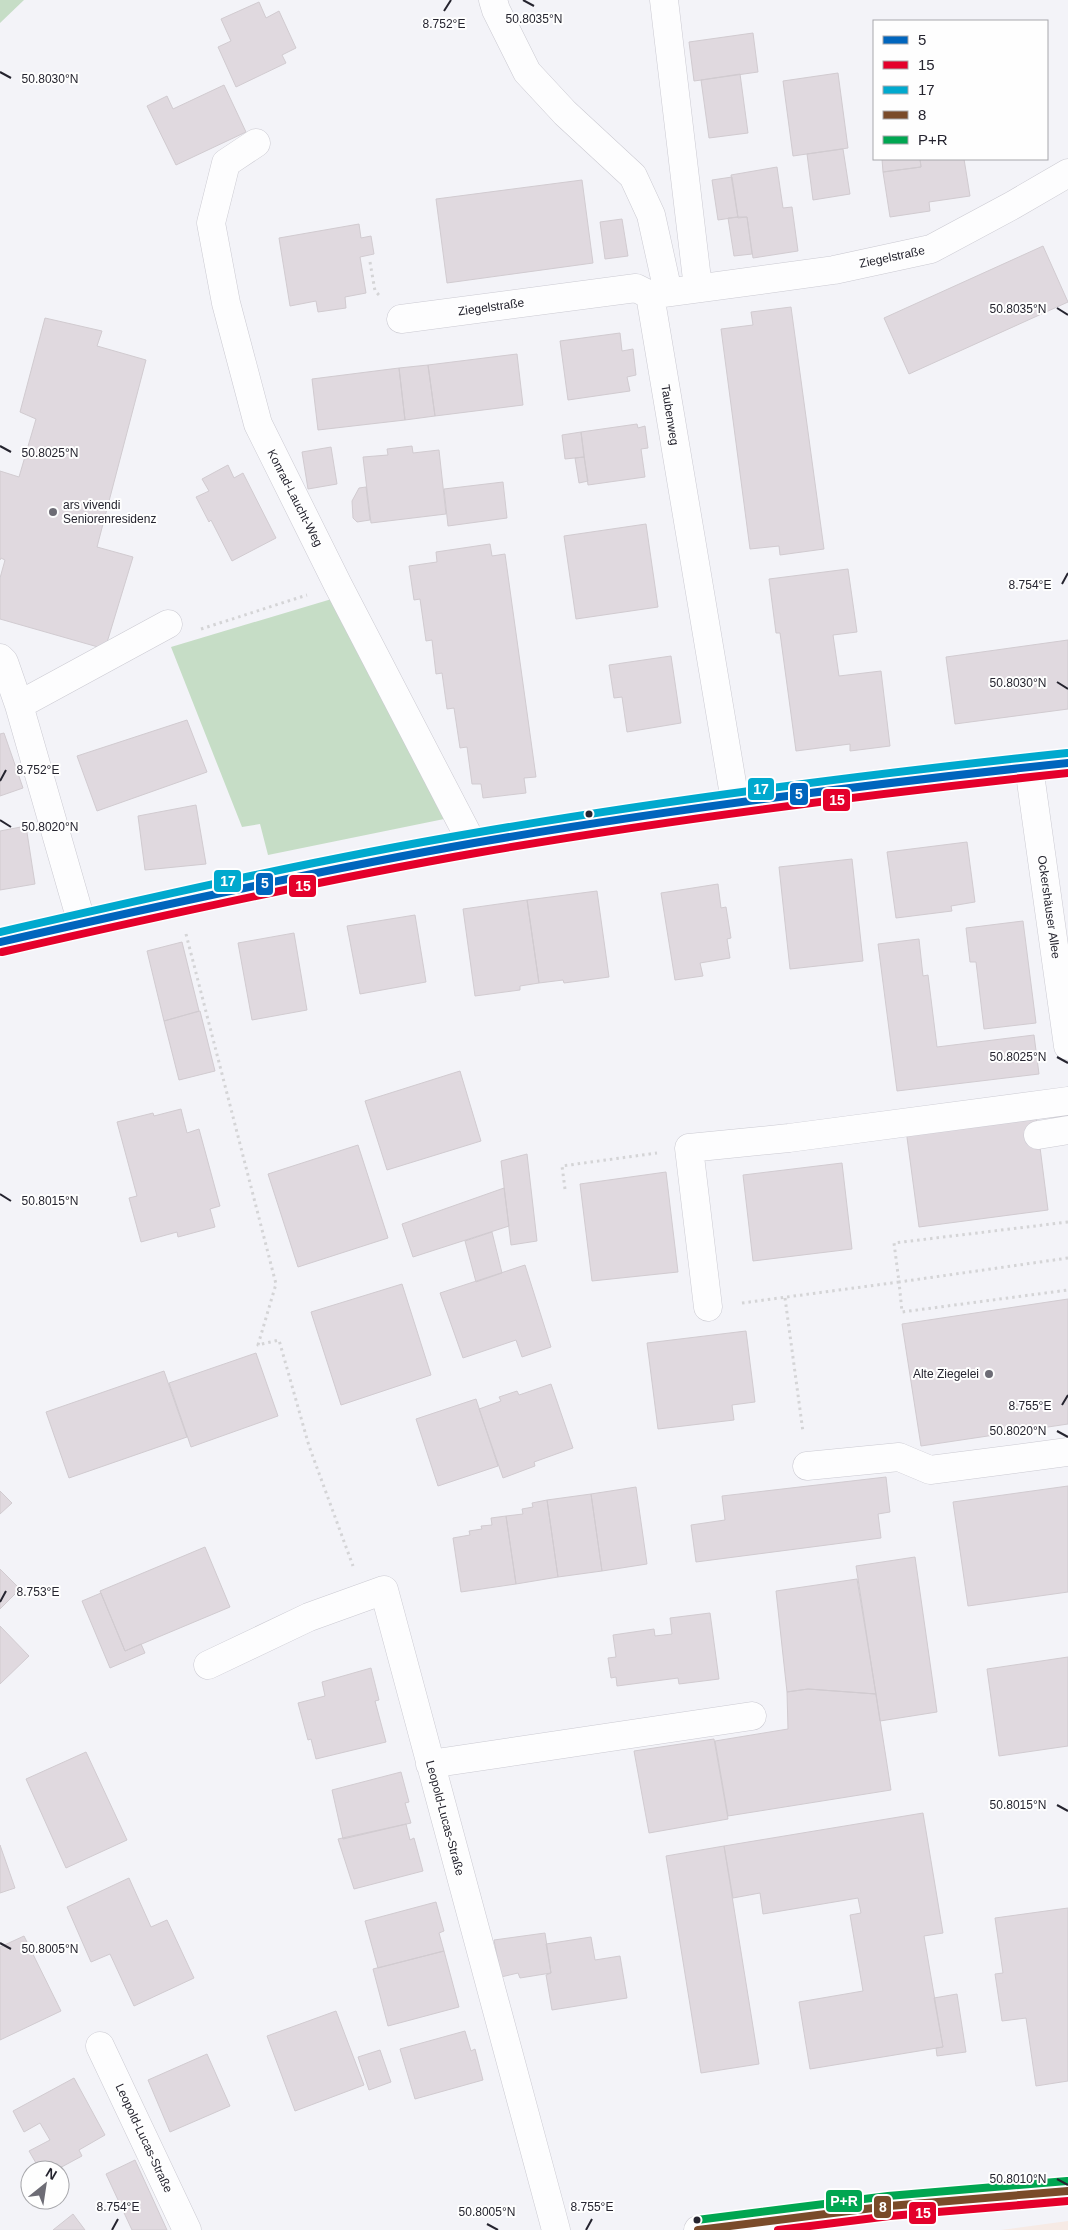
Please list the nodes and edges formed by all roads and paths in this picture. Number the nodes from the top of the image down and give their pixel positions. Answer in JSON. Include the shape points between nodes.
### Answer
{"nodes":[{"id":1,"x":493,"y":0,"type":"edge"},
{"id":2,"x":664,"y":0,"type":"edge"},
{"id":3,"x":256,"y":143,"type":"dead end"},
{"id":4,"x":1068,"y":173,"type":"edge"},
{"id":5,"x":698,"y":288,"type":"junction"},
{"id":6,"x":659,"y":294,"type":"junction"},
{"id":7,"x":401,"y":319,"type":"dead end"},
{"id":8,"x":338,"y":585,"type":"junction"},
{"id":9,"x":168,"y":624,"type":"joint"},
{"id":10,"x":0,"y":658,"type":"edge"},
{"id":11,"x":19,"y":705,"type":"junction"},
{"id":12,"x":1068,"y":763,"type":"edge"},
{"id":13,"x":1029,"y":767,"type":"junction"},
{"id":14,"x":735,"y":801,"type":"junction"},
{"id":15,"x":472,"y":843,"type":"junction"},
{"id":16,"x":178,"y":902,"type":"junction"},
{"id":17,"x":82,"y":924,"type":"junction"},
{"id":18,"x":0,"y":942,"type":"edge"},
{"id":19,"x":1068,"y":1046,"type":"edge"},
{"id":20,"x":1068,"y":1100,"type":"edge"},
{"id":21,"x":1068,"y":1130,"type":"edge"},
{"id":22,"x":1038,"y":1134,"type":"dead end"},
{"id":23,"x":689,"y":1148,"type":"junction"},
{"id":24,"x":565,"y":1189,"type":"dead end"},
{"id":25,"x":1068,"y":1222,"type":"edge"},
{"id":26,"x":1068,"y":1258,"type":"edge"},
{"id":27,"x":899,"y":1282,"type":"junction"},
{"id":28,"x":1068,"y":1290,"type":"edge"},
{"id":29,"x":786,"y":1298,"type":"junction"},
{"id":30,"x":708,"y":1307,"type":"joint"},
{"id":31,"x":1068,"y":1452,"type":"edge"},
{"id":32,"x":807,"y":1466,"type":"joint"},
{"id":33,"x":365,"y":1597,"type":"junction"},
{"id":34,"x":208,"y":1665,"type":"dead end"},
{"id":35,"x":752,"y":1716,"type":"dead end"},
{"id":36,"x":430,"y":1764,"type":"junction"},
{"id":37,"x":100,"y":2046,"type":"dead end"},
{"id":38,"x":1068,"y":2191,"type":"edge"},
{"id":39,"x":187,"y":2230,"type":"edge"},
{"id":40,"x":556,"y":2230,"type":"edge"},
{"id":41,"x":698,"y":2230,"type":"edge"}],
"edges":[{"from":1,"to":6,"type":"street","name":"Taubenweg","via":[[527,72],[565,114],[633,176],[651,215]]},
{"from":2,"to":5,"type":"street"},
{"from":3,"to":8,"type":"street","name":"Konrad-Laucht-Weg","via":[[226,163],[211,223],[226,303],[258,424]]},
{"from":4,"to":5,"type":"street","name":"Ziegelstraße","via":[[931,249],[834,270]]},
{"from":5,"to":6,"type":"street","name":"Ziegelstraße"},
{"from":6,"to":7,"type":"street","name":"Ziegelstraße","via":[[636,288]]},
{"from":6,"to":14,"type":"street","name":"Taubenweg"},
{"from":8,"to":9,"type":"path","via":[[200,630]]},
{"from":8,"to":15,"type":"street","name":"Konrad-Laucht-Weg"},
{"from":9,"to":11,"type":"street"},
{"from":10,"to":11,"type":"street"},
{"from":11,"to":17,"type":"street"},
{"from":12,"to":13,"type":"street"},
{"from":13,"to":14,"type":"street"},
{"from":13,"to":19,"type":"street","name":"Ockershäuser Allee"},
{"from":14,"to":15,"type":"street"},
{"from":15,"to":16,"type":"street"},
{"from":16,"to":17,"type":"street"},
{"from":16,"to":33,"type":"path","via":[[276,1284],[258,1345],[279,1340],[309,1446]]},
{"from":17,"to":18,"type":"street"},
{"from":20,"to":23,"type":"street","via":[[789,1138]]},
{"from":21,"to":22,"type":"street"},
{"from":23,"to":24,"type":"path","via":[[562,1166]]},
{"from":23,"to":30,"type":"street"},
{"from":25,"to":27,"type":"path","via":[[894,1243]]},
{"from":26,"to":27,"type":"path"},
{"from":27,"to":28,"type":"path","via":[[902,1312]]},
{"from":27,"to":29,"type":"path"},
{"from":29,"to":30,"type":"path"},
{"from":29,"to":32,"type":"path"},
{"from":31,"to":32,"type":"street","via":[[930,1470],[899,1457]]},
{"from":33,"to":34,"type":"street","name":"Leopold-Lucas-Straße","via":[[309,1617]]},
{"from":33,"to":36,"type":"street","name":"Leopold-Lucas-Straße","via":[[384,1590]]},
{"from":35,"to":36,"type":"street"},
{"from":36,"to":40,"type":"street","name":"Leopold-Lucas-Straße"},
{"from":37,"to":39,"type":"street","name":"Leopold-Lucas-Straße"},
{"from":38,"to":41,"type":"street","via":[[889,2206]]}]}
